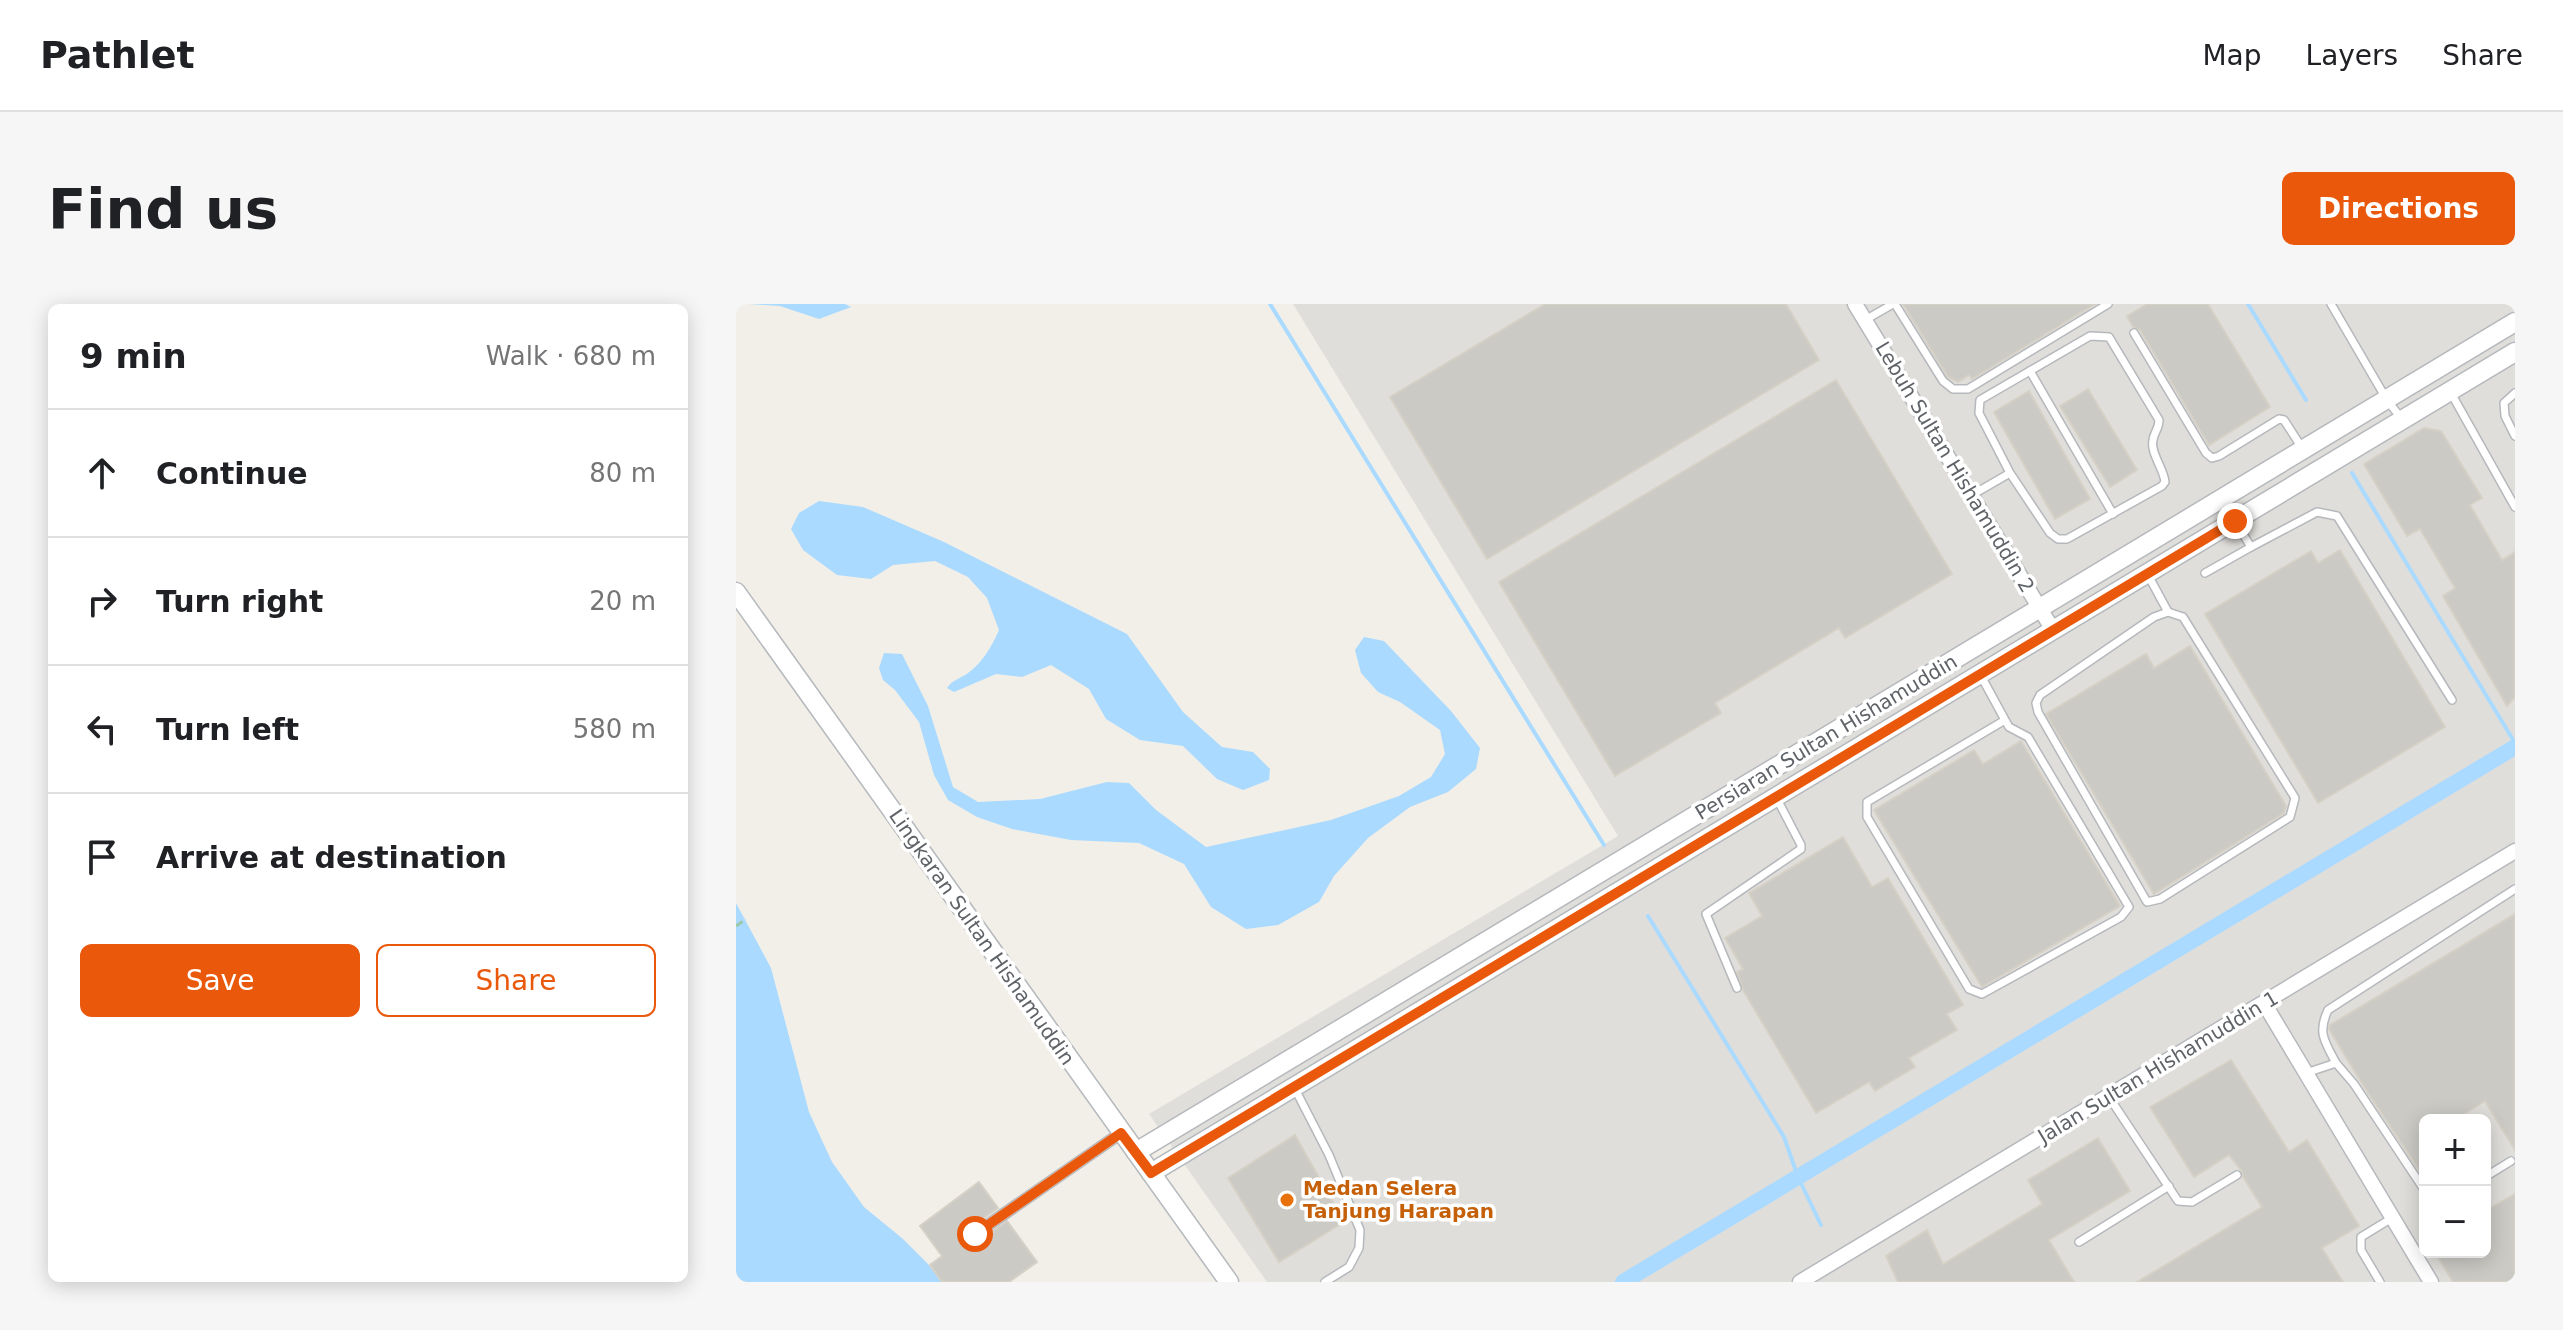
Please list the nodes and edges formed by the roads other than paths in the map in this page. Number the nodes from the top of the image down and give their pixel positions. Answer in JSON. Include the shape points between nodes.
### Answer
{"nodes":[{"id":1,"x":1855,"y":304,"type":"edge"},
{"id":2,"x":1894,"y":304,"type":"edge"},
{"id":3,"x":2108,"y":304,"type":"edge"},
{"id":4,"x":2331,"y":304,"type":"edge"},
{"id":5,"x":1865,"y":320,"type":"junction"},
{"id":6,"x":2515,"y":322,"type":"edge"},
{"id":7,"x":2134,"y":333,"type":"dead end"},
{"id":8,"x":2515,"y":352,"type":"edge"},
{"id":9,"x":2030,"y":371,"type":"junction"},
{"id":10,"x":2450,"y":391,"type":"junction"},
{"id":11,"x":2515,"y":393,"type":"edge"},
{"id":12,"x":2387,"y":400,"type":"junction"},
{"id":13,"x":2402,"y":420,"type":"junction"},
{"id":14,"x":2515,"y":436,"type":"edge"},
{"id":15,"x":2303,"y":450,"type":"junction"},
{"id":16,"x":2010,"y":473,"type":"junction"},
{"id":17,"x":1972,"y":495,"type":"junction"},
{"id":18,"x":2515,"y":507,"type":"edge"},
{"id":19,"x":2113,"y":514,"type":"junction"},
{"id":20,"x":2235,"y":521,"type":"junction"},
{"id":21,"x":2251,"y":547,"type":"junction"},
{"id":22,"x":2148,"y":573,"type":"junction"},
{"id":23,"x":2205,"y":573,"type":"dead end"},
{"id":24,"x":736,"y":592,"type":"edge"},
{"id":25,"x":2041,"y":608,"type":"junction"},
{"id":26,"x":2168,"y":612,"type":"junction"},
{"id":27,"x":2053,"y":630,"type":"junction"},
{"id":28,"x":1980,"y":674,"type":"junction"},
{"id":29,"x":2452,"y":700,"type":"dead end"},
{"id":30,"x":2005,"y":720,"type":"junction"},
{"id":31,"x":1776,"y":797,"type":"junction"},
{"id":32,"x":2515,"y":851,"type":"edge"},
{"id":33,"x":2515,"y":889,"type":"edge"},
{"id":34,"x":1737,"y":988,"type":"dead end"},
{"id":35,"x":1399,"y":994,"type":"junction"},
{"id":36,"x":2264,"y":1003,"type":"junction"},
{"id":37,"x":1412,"y":1016,"type":"junction"},
{"id":38,"x":2336,"y":1063,"type":"junction"},
{"id":39,"x":2306,"y":1073,"type":"junction"},
{"id":40,"x":1294,"y":1087,"type":"junction"},
{"id":41,"x":2109,"y":1097,"type":"junction"},
{"id":42,"x":1121,"y":1133,"type":"junction"},
{"id":43,"x":1136,"y":1152,"type":"junction"},
{"id":44,"x":2511,"y":1161,"type":"dead end"},
{"id":45,"x":1151,"y":1173,"type":"junction"},
{"id":46,"x":2491,"y":1173,"type":"edge"},
{"id":47,"x":2237,"y":1175,"type":"dead end"},
{"id":48,"x":2169,"y":1186,"type":"junction"},
{"id":49,"x":2422,"y":1186,"type":"edge"},
{"id":50,"x":2392,"y":1218,"type":"junction"},
{"id":51,"x":975,"y":1234,"type":"dead end"},
{"id":52,"x":2079,"y":1242,"type":"dead end"},
{"id":53,"x":1229,"y":1282,"type":"edge"},
{"id":54,"x":1325,"y":1282,"type":"edge"},
{"id":55,"x":1800,"y":1282,"type":"edge"},
{"id":56,"x":2380,"y":1282,"type":"edge"},
{"id":57,"x":2431,"y":1282,"type":"edge"}],
"edges":[{"from":1,"to":5,"type":"street","name":"Lebuh Sultan Hishamuddin 2"},
{"from":2,"to":3,"type":"lane","via":[[1953,389],[1968,389]]},
{"from":2,"to":5,"type":"lane"},
{"from":4,"to":12,"type":"lane"},
{"from":5,"to":17,"type":"street","name":"Lebuh Sultan Hishamuddin 2"},
{"from":6,"to":12,"type":"street","name":"Persiaran Sultan Hishamuddin"},
{"from":7,"to":15,"type":"lane","via":[[2212,458],[2279,419]]},
{"from":8,"to":10,"type":"street","name":"Persiaran Sultan Hishamuddin"},
{"from":9,"to":16,"type":"lane","via":[[1978,405]]},
{"from":9,"to":19,"type":"lane"},
{"from":9,"to":19,"type":"lane","via":[[2090,336],[2109,337],[2159,420],[2153,447],[2165,482]]},
{"from":10,"to":13,"type":"street","name":"Persiaran Sultan Hishamuddin"},
{"from":10,"to":18,"type":"lane"},
{"from":11,"to":14,"type":"lane","via":[[2504,403]]},
{"from":12,"to":13,"type":"lane"},
{"from":12,"to":15,"type":"street","name":"Persiaran Sultan Hishamuddin"},
{"from":13,"to":20,"type":"street","name":"Persiaran Sultan Hishamuddin"},
{"from":15,"to":25,"type":"street","name":"Persiaran Sultan Hishamuddin"},
{"from":16,"to":17,"type":"lane"},
{"from":16,"to":19,"type":"lane","via":[[2058,539]]},
{"from":17,"to":25,"type":"street","name":"Lebuh Sultan Hishamuddin 2"},
{"from":20,"to":21,"type":"lane"},
{"from":20,"to":22,"type":"street","name":"Persiaran Sultan Hishamuddin"},
{"from":21,"to":23,"type":"lane"},
{"from":21,"to":29,"type":"lane","via":[[2317,512],[2337,516]]},
{"from":22,"to":26,"type":"lane"},
{"from":22,"to":27,"type":"street","name":"Persiaran Sultan Hishamuddin"},
{"from":24,"to":42,"type":"street","name":"Lingkaran Sultan Hishamuddin"},
{"from":25,"to":27,"type":"street","name":"Lebuh Sultan Hishamuddin 2"},
{"from":25,"to":35,"type":"street","name":"Persiaran Sultan Hishamuddin"},
{"from":26,"to":26,"type":"lane","via":[[2040,695],[2036,703],[2147,902],[2160,899],[2290,817],[2295,798],[2183,617]]},
{"from":27,"to":28,"type":"street","name":"Persiaran Sultan Hishamuddin"},
{"from":28,"to":30,"type":"lane"},
{"from":28,"to":31,"type":"street","name":"Persiaran Sultan Hishamuddin"},
{"from":30,"to":30,"type":"lane","via":[[2028,737],[2129,907],[2121,917],[1982,994],[1969,989],[1867,817],[1867,802]]},
{"from":31,"to":34,"type":"lane","via":[[1801,849],[1706,914]]},
{"from":31,"to":37,"type":"street","name":"Persiaran Sultan Hishamuddin"},
{"from":32,"to":36,"type":"street","name":"Jalan Sultan Hishamuddin 1"},
{"from":33,"to":38,"type":"lane","via":[[2328,1010],[2321,1023]]},
{"from":35,"to":37,"type":"street"},
{"from":35,"to":43,"type":"street","name":"Persiaran Sultan Hishamuddin"},
{"from":36,"to":39,"type":"street"},
{"from":36,"to":41,"type":"street","name":"Jalan Sultan Hishamuddin 1"},
{"from":37,"to":40,"type":"street","name":"Persiaran Sultan Hishamuddin"},
{"from":38,"to":39,"type":"lane"},
{"from":38,"to":49,"type":"lane"},
{"from":39,"to":50,"type":"street"},
{"from":40,"to":45,"type":"street","name":"Persiaran Sultan Hishamuddin"},
{"from":40,"to":54,"type":"lane","via":[[1360,1230],[1359,1248],[1349,1267]]},
{"from":41,"to":48,"type":"lane"},
{"from":41,"to":55,"type":"street","name":"Jalan Sultan Hishamuddin 1"},
{"from":42,"to":43,"type":"street","name":"Lingkaran Sultan Hishamuddin"},
{"from":42,"to":51,"type":"street"},
{"from":43,"to":45,"type":"street","name":"Lingkaran Sultan Hishamuddin"},
{"from":44,"to":46,"type":"lane"},
{"from":45,"to":53,"type":"street","name":"Lingkaran Sultan Hishamuddin"},
{"from":47,"to":48,"type":"lane","via":[[2192,1202],[2178,1201]]},
{"from":48,"to":52,"type":"lane"},
{"from":50,"to":56,"type":"lane","via":[[2361,1237],[2361,1250]]},
{"from":50,"to":57,"type":"street"}]}
